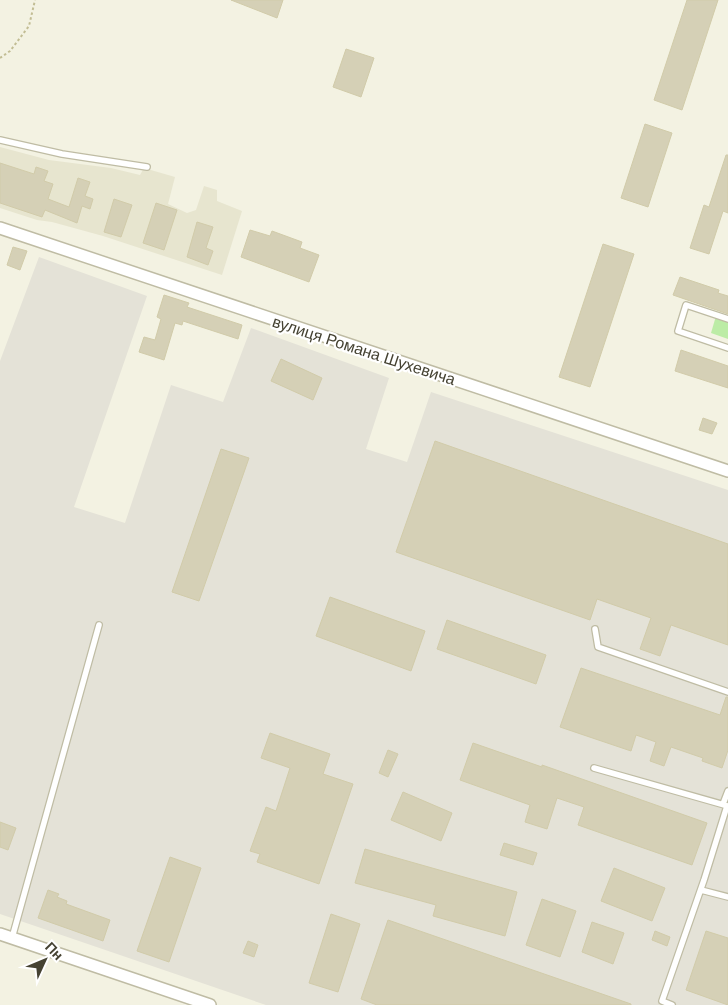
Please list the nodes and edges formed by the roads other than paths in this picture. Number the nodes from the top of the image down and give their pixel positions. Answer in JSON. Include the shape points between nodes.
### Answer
{"nodes":[{"id":1,"x":0,"y":140,"type":"edge"},
{"id":2,"x":148,"y":167,"type":"dead end"},
{"id":3,"x":0,"y":228,"type":"edge"},
{"id":4,"x":728,"y":319,"type":"edge"},
{"id":5,"x":728,"y":348,"type":"edge"},
{"id":6,"x":728,"y":471,"type":"edge"},
{"id":7,"x":99,"y":625,"type":"dead end"},
{"id":8,"x":595,"y":630,"type":"dead end"},
{"id":9,"x":728,"y":692,"type":"edge"},
{"id":10,"x":594,"y":768,"type":"dead end"},
{"id":11,"x":728,"y":791,"type":"edge"},
{"id":12,"x":726,"y":805,"type":"edge"},
{"id":13,"x":701,"y":890,"type":"junction"},
{"id":14,"x":728,"y":897,"type":"edge"},
{"id":15,"x":0,"y":934,"type":"edge"},
{"id":16,"x":12,"y":938,"type":"junction"},
{"id":17,"x":210,"y":1005,"type":"edge"},
{"id":18,"x":672,"y":1005,"type":"edge"}],
"edges":[{"from":1,"to":2,"type":"lane","via":[[62,154]]},
{"from":3,"to":6,"type":"street","name":"вулиця Романа Шухевича"},
{"from":4,"to":5,"type":"lane","via":[[686,306],[678,331]]},
{"from":7,"to":16,"type":"lane"},
{"from":8,"to":9,"type":"lane","via":[[598,647]]},
{"from":10,"to":12,"type":"lane"},
{"from":11,"to":12,"type":"lane"},
{"from":12,"to":13,"type":"lane"},
{"from":13,"to":14,"type":"lane"},
{"from":13,"to":18,"type":"lane","via":[[662,1001]]},
{"from":15,"to":16,"type":"street"},
{"from":16,"to":17,"type":"street"}]}
